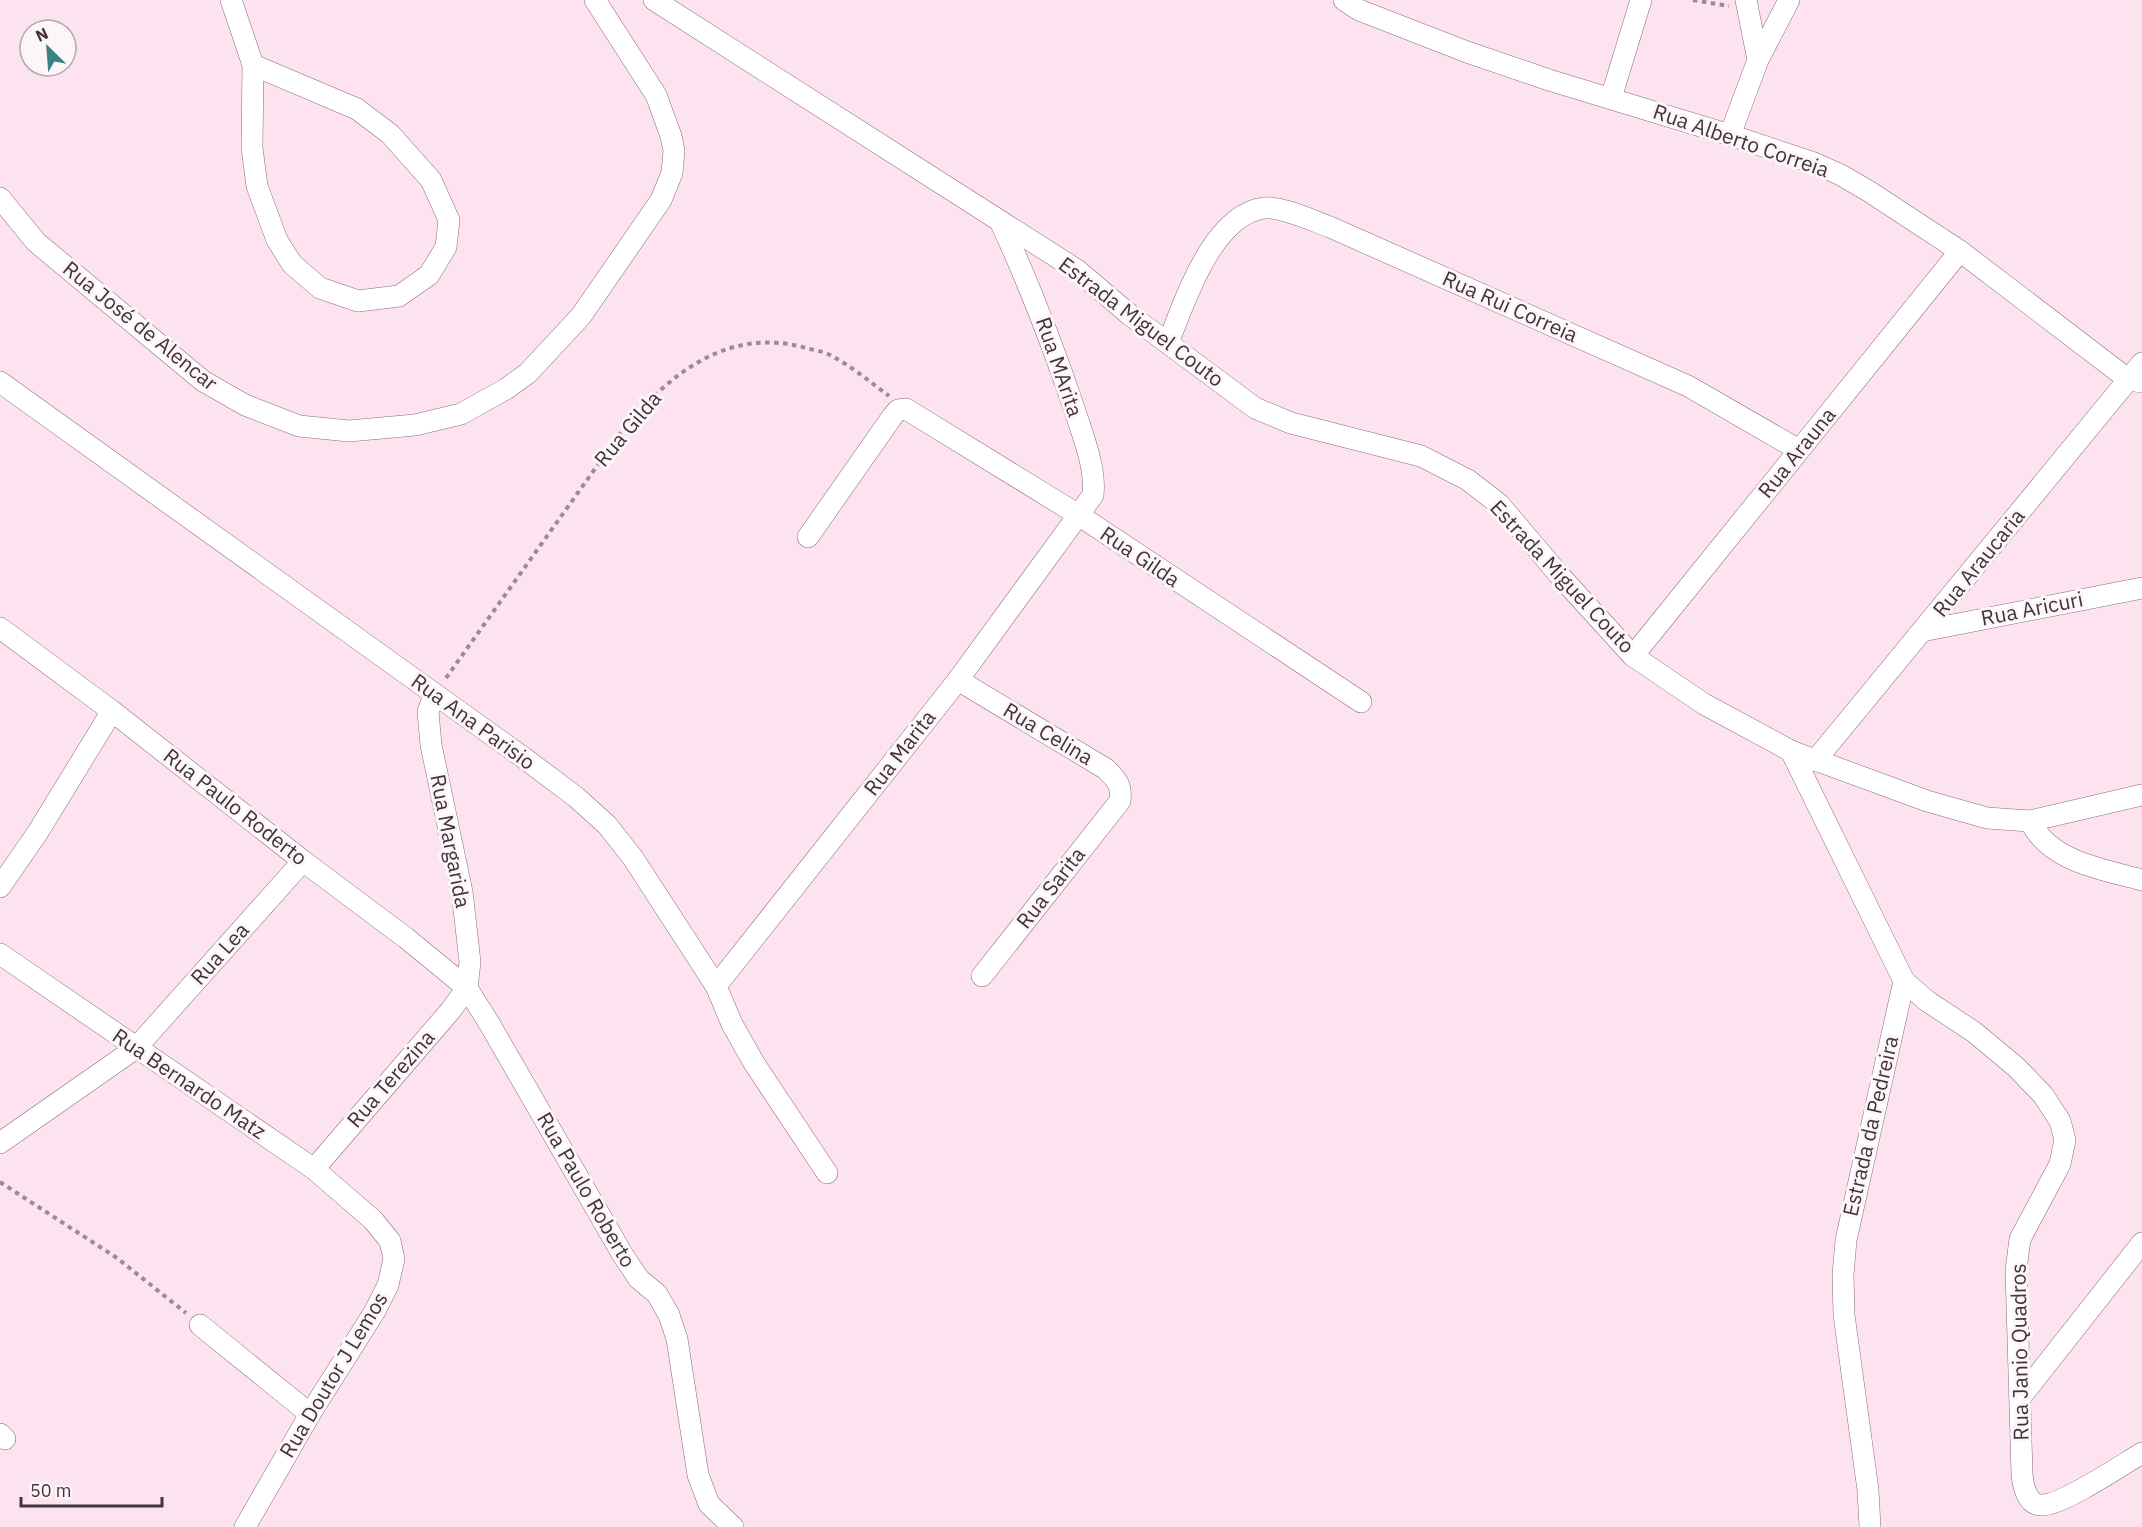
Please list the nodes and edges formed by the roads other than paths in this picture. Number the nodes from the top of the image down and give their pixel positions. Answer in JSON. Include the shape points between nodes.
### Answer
{"nodes":[{"id":1,"x":231,"y":0,"type":"edge"},
{"id":2,"x":595,"y":0,"type":"edge"},
{"id":3,"x":654,"y":0,"type":"edge"},
{"id":4,"x":1344,"y":0,"type":"edge"},
{"id":5,"x":1641,"y":0,"type":"edge"},
{"id":6,"x":1789,"y":0,"type":"edge"},
{"id":7,"x":1747,"y":5,"type":"edge"},
{"id":8,"x":1758,"y":60,"type":"junction"},
{"id":9,"x":253,"y":64,"type":"junction"},
{"id":10,"x":1611,"y":98,"type":"junction"},
{"id":11,"x":1730,"y":135,"type":"junction"},
{"id":12,"x":1,"y":202,"type":"edge"},
{"id":13,"x":999,"y":221,"type":"junction"},
{"id":14,"x":1960,"y":251,"type":"junction"},
{"id":15,"x":1168,"y":343,"type":"junction"},
{"id":16,"x":2142,"y":363,"type":"edge"},
{"id":17,"x":2135,"y":381,"type":"edge"},
{"id":18,"x":0,"y":382,"type":"edge"},
{"id":19,"x":1799,"y":450,"type":"junction"},
{"id":20,"x":1077,"y":514,"type":"junction"},
{"id":21,"x":808,"y":537,"type":"dead end"},
{"id":22,"x":2142,"y":588,"type":"edge"},
{"id":23,"x":0,"y":628,"type":"edge"},
{"id":24,"x":1922,"y":631,"type":"junction"},
{"id":25,"x":1633,"y":656,"type":"junction"},
{"id":26,"x":958,"y":680,"type":"junction"},
{"id":27,"x":434,"y":695,"type":"junction"},
{"id":28,"x":1361,"y":702,"type":"dead end"},
{"id":29,"x":112,"y":711,"type":"junction"},
{"id":30,"x":1791,"y":751,"type":"junction"},
{"id":31,"x":1815,"y":761,"type":"junction"},
{"id":32,"x":2142,"y":795,"type":"edge"},
{"id":33,"x":1120,"y":801,"type":"joint"},
{"id":34,"x":2030,"y":821,"type":"junction"},
{"id":35,"x":303,"y":861,"type":"junction"},
{"id":36,"x":2142,"y":880,"type":"edge"},
{"id":37,"x":0,"y":887,"type":"edge"},
{"id":38,"x":0,"y":954,"type":"edge"},
{"id":39,"x":982,"y":976,"type":"dead end"},
{"id":40,"x":1904,"y":981,"type":"junction"},
{"id":41,"x":716,"y":986,"type":"junction"},
{"id":42,"x":467,"y":988,"type":"junction"},
{"id":43,"x":136,"y":1048,"type":"junction"},
{"id":44,"x":0,"y":1143,"type":"edge"},
{"id":45,"x":314,"y":1168,"type":"junction"},
{"id":46,"x":827,"y":1173,"type":"dead end"},
{"id":47,"x":373,"y":1220,"type":"joint"},
{"id":48,"x":2142,"y":1243,"type":"edge"},
{"id":49,"x":200,"y":1325,"type":"road end"},
{"id":50,"x":2020,"y":1398,"type":"junction"},
{"id":51,"x":310,"y":1414,"type":"junction"},
{"id":52,"x":2142,"y":1454,"type":"edge"},
{"id":53,"x":245,"y":1527,"type":"edge"},
{"id":54,"x":733,"y":1527,"type":"edge"},
{"id":55,"x":1870,"y":1527,"type":"edge"}],
"edges":[{"from":1,"to":9,"type":"street"},
{"from":2,"to":12,"type":"street","name":"Rua José de Alencar","via":[[656,95],[671,136],[672,173],[662,200],[580,316],[528,373],[461,414],[415,425],[349,430],[299,426],[245,405],[203,381],[45,250]]},
{"from":3,"to":13,"type":"street","name":"Estrada Miguel Couto"},
{"from":4,"to":10,"type":"street","name":"Rua Alberto Correia","via":[[1359,10],[1467,52]]},
{"from":5,"to":10,"type":"street"},
{"from":6,"to":8,"type":"street"},
{"from":7,"to":8,"type":"street"},
{"from":8,"to":11,"type":"street"},
{"from":9,"to":9,"type":"street","via":[[252,148],[257,186],[277,240],[292,264],[320,288],[358,301],[399,296],[429,275],[446,247],[449,220],[431,180],[390,134],[357,109]]},
{"from":10,"to":11,"type":"street","name":"Rua Alberto Correia"},
{"from":11,"to":14,"type":"street","name":"Rua Alberto Correia","via":[[1840,175]]},
{"from":13,"to":15,"type":"street","name":"Estrada Miguel Couto","via":[[1077,270]]},
{"from":13,"to":20,"type":"street","name":"Rua MArita","via":[[1059,362],[1083,437],[1094,485],[1092,495]]},
{"from":14,"to":17,"type":"street","name":"Rua Alberto Correia"},
{"from":14,"to":19,"type":"street","name":"Rua Arauna"},
{"from":15,"to":19,"type":"street","name":"Rua Rui Correia","via":[[1192,284],[1218,239],[1246,214],[1264,208],[1278,209],[1330,227],[1688,386]]},
{"from":15,"to":25,"type":"street","name":"Estrada Miguel Couto","via":[[1255,408],[1291,423],[1421,456],[1468,480],[1498,504]]},
{"from":16,"to":17,"type":"street","name":"Rua Araucaria"},
{"from":17,"to":24,"type":"street","name":"Rua Araucaria"},
{"from":18,"to":27,"type":"street","name":"Rua Ana Parisio"},
{"from":19,"to":25,"type":"street","name":"Rua Arauna"},
{"from":20,"to":21,"type":"street","name":"Rua Gilda","via":[[912,412],[898,410]]},
{"from":20,"to":26,"type":"street","name":"Rua Marita"},
{"from":20,"to":28,"type":"street","name":"Rua Gilda"},
{"from":22,"to":24,"type":"street","name":"Rua Aricuri"},
{"from":23,"to":29,"type":"street","name":"Rua Paulo Roderto"},
{"from":24,"to":31,"type":"street","name":"Rua Araucaria"},
{"from":25,"to":30,"type":"street","name":"Estrada Miguel Couto","via":[[1704,704]]},
{"from":26,"to":33,"type":"street","name":"Rua Celina","via":[[1106,769],[1118,780],[1122,790]]},
{"from":26,"to":41,"type":"street","name":"Rua Marita"},
{"from":27,"to":41,"type":"street","name":"Rua Ana Parisio","via":[[576,797],[607,825],[633,858]]},
{"from":27,"to":42,"type":"street","name":"Rua Margarida","via":[[429,712],[431,745],[462,892],[470,962]]},
{"from":29,"to":35,"type":"street","name":"Rua Paulo Roderto"},
{"from":29,"to":37,"type":"street"},
{"from":30,"to":31,"type":"street","name":"Estrada Miguel Couto"},
{"from":30,"to":40,"type":"street"},
{"from":31,"to":34,"type":"street","name":"Estrada Miguel Couto","via":[[1927,801],[1988,818]]},
{"from":32,"to":34,"type":"street","name":"Estrada Miguel Couto"},
{"from":33,"to":39,"type":"street","name":"Rua Sarita"},
{"from":34,"to":36,"type":"street","via":[[2037,835],[2075,861]]},
{"from":35,"to":42,"type":"street","name":"Rua Paulo Roderto"},
{"from":35,"to":43,"type":"street","name":"Rua Lea"},
{"from":38,"to":43,"type":"street","name":"Rua Bernardo Matz"},
{"from":40,"to":50,"type":"street","name":"Rua Janio Quadros","via":[[2016,1067],[2043,1095],[2060,1121],[2065,1140],[2060,1164],[2020,1239],[2016,1270]]},
{"from":40,"to":55,"type":"street","name":"Estrada da Pedreira","via":[[1846,1240],[1843,1275],[1844,1315]]},
{"from":41,"to":46,"type":"street","name":"Rua Ana Parisio","via":[[754,1063]]},
{"from":42,"to":45,"type":"street","name":"Rua Terezina"},
{"from":42,"to":54,"type":"street","name":"Rua Paulo Roberto","via":[[624,1257],[639,1279],[657,1294],[669,1315],[677,1339],[698,1475],[709,1504]]},
{"from":43,"to":44,"type":"street","name":"Rua Lea"},
{"from":43,"to":45,"type":"street","name":"Rua Bernardo Matz"},
{"from":45,"to":47,"type":"street","name":"Rua Bernardo Matz"},
{"from":47,"to":51,"type":"street","name":"Rua Doutor J Lemos","via":[[390,1240],[394,1259],[388,1285]]},
{"from":48,"to":50,"type":"street"},
{"from":49,"to":51,"type":"street"},
{"from":50,"to":52,"type":"street","name":"Rua Janio Quadros","via":[[2023,1487],[2034,1502],[2043,1505],[2065,1498]]},
{"from":51,"to":53,"type":"street","name":"Rua Doutor J Lemos"}]}
